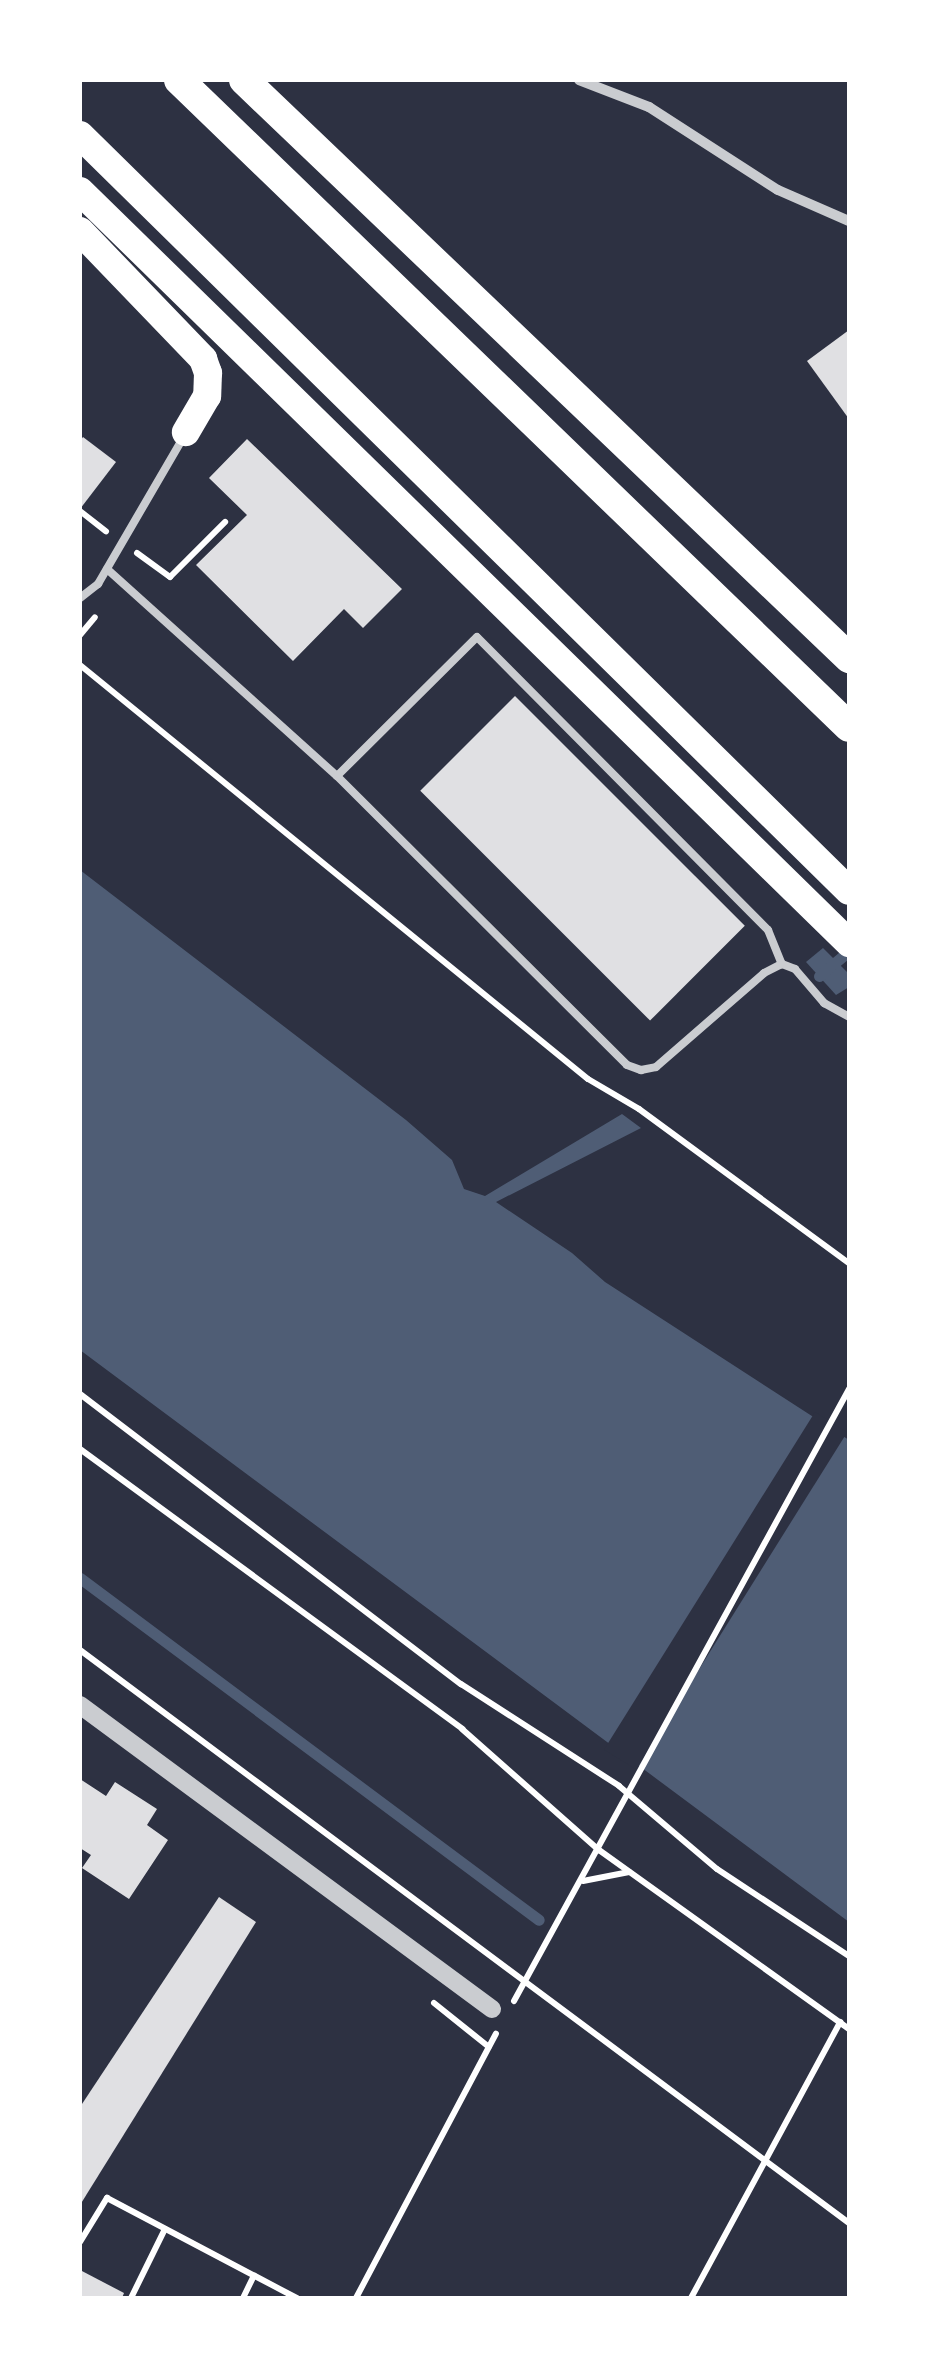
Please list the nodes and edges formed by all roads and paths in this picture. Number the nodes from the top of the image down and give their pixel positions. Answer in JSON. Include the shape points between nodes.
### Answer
{"nodes":[{"id":1,"x":180,"y":80,"type":"edge"},
{"id":2,"x":244,"y":80,"type":"edge"},
{"id":3,"x":579,"y":80,"type":"edge"},
{"id":4,"x":80,"y":135,"type":"edge"},
{"id":5,"x":80,"y":191,"type":"edge"},
{"id":6,"x":849,"y":221,"type":"edge"},
{"id":7,"x":80,"y":231,"type":"edge"},
{"id":8,"x":186,"y":432,"type":"joint"},
{"id":9,"x":80,"y":511,"type":"edge"},
{"id":10,"x":226,"y":522,"type":"dead end"},
{"id":11,"x":121,"y":542,"type":"junction"},
{"id":12,"x":107,"y":569,"type":"junction"},
{"id":13,"x":80,"y":598,"type":"edge"},
{"id":14,"x":849,"y":658,"type":"edge"},
{"id":15,"x":80,"y":666,"type":"edge"},
{"id":16,"x":849,"y":727,"type":"edge"},
{"id":17,"x":337,"y":776,"type":"junction"},
{"id":18,"x":849,"y":891,"type":"edge"},
{"id":19,"x":843,"y":938,"type":"edge"},
{"id":20,"x":782,"y":964,"type":"junction"},
{"id":21,"x":849,"y":1018,"type":"edge"},
{"id":22,"x":849,"y":1264,"type":"edge"},
{"id":23,"x":849,"y":1388,"type":"edge"},
{"id":24,"x":80,"y":1394,"type":"edge"},
{"id":25,"x":80,"y":1449,"type":"edge"},
{"id":26,"x":80,"y":1650,"type":"edge"},
{"id":27,"x":80,"y":1705,"type":"edge"},
{"id":28,"x":599,"y":1850,"type":"junction"},
{"id":29,"x":629,"y":1872,"type":"junction"},
{"id":30,"x":582,"y":1882,"type":"junction"},
{"id":31,"x":849,"y":1956,"type":"edge"},
{"id":32,"x":526,"y":1980,"type":"junction"},
{"id":33,"x":500,"y":2011,"type":"joint"},
{"id":34,"x":840,"y":2022,"type":"junction"},
{"id":35,"x":849,"y":2029,"type":"edge"},
{"id":36,"x":498,"y":2030,"type":"dead end"},
{"id":37,"x":766,"y":2160,"type":"junction"},
{"id":38,"x":849,"y":2223,"type":"edge"},
{"id":39,"x":164,"y":2229,"type":"junction"},
{"id":40,"x":80,"y":2242,"type":"edge"},
{"id":41,"x":254,"y":2275,"type":"junction"},
{"id":42,"x":131,"y":2298,"type":"edge"},
{"id":43,"x":243,"y":2298,"type":"edge"},
{"id":44,"x":297,"y":2298,"type":"edge"},
{"id":45,"x":356,"y":2298,"type":"edge"},
{"id":46,"x":691,"y":2298,"type":"edge"}],
"edges":[{"from":1,"to":16,"type":"highway"},
{"from":2,"to":14,"type":"highway"},
{"from":3,"to":6,"type":"street","via":[[649,107],[778,190]]},
{"from":4,"to":18,"type":"highway"},
{"from":5,"to":19,"type":"highway"},
{"from":7,"to":8,"type":"highway","via":[[203,359],[206,396]]},
{"from":8,"to":11,"type":"lane"},
{"from":9,"to":11,"type":"path"},
{"from":10,"to":11,"type":"path","via":[[170,577]]},
{"from":11,"to":12,"type":"lane"},
{"from":12,"to":13,"type":"lane"},
{"from":12,"to":17,"type":"lane"},
{"from":15,"to":22,"type":"path","via":[[588,1078]]},
{"from":17,"to":20,"type":"lane","via":[[627,1065],[642,1070],[662,1063]]},
{"from":17,"to":20,"type":"lane","via":[[477,637],[768,930]]},
{"from":20,"to":21,"type":"lane"},
{"from":23,"to":28,"type":"path"},
{"from":24,"to":31,"type":"path","via":[[461,1684],[619,1786],[717,1869]]},
{"from":25,"to":28,"type":"path","via":[[462,1729]]},
{"from":26,"to":32,"type":"path"},
{"from":27,"to":33,"type":"street"},
{"from":28,"to":29,"type":"path"},
{"from":28,"to":30,"type":"path"},
{"from":29,"to":30,"type":"path"},
{"from":29,"to":34,"type":"path"},
{"from":30,"to":32,"type":"path"},
{"from":32,"to":33,"type":"path"},
{"from":32,"to":37,"type":"path"},
{"from":34,"to":35,"type":"path"},
{"from":34,"to":37,"type":"path"},
{"from":36,"to":45,"type":"path"},
{"from":37,"to":38,"type":"path"},
{"from":37,"to":46,"type":"path"},
{"from":39,"to":40,"type":"path","via":[[108,2198]]},
{"from":39,"to":41,"type":"path"},
{"from":39,"to":42,"type":"path"},
{"from":41,"to":43,"type":"path"},
{"from":41,"to":44,"type":"path"}]}
